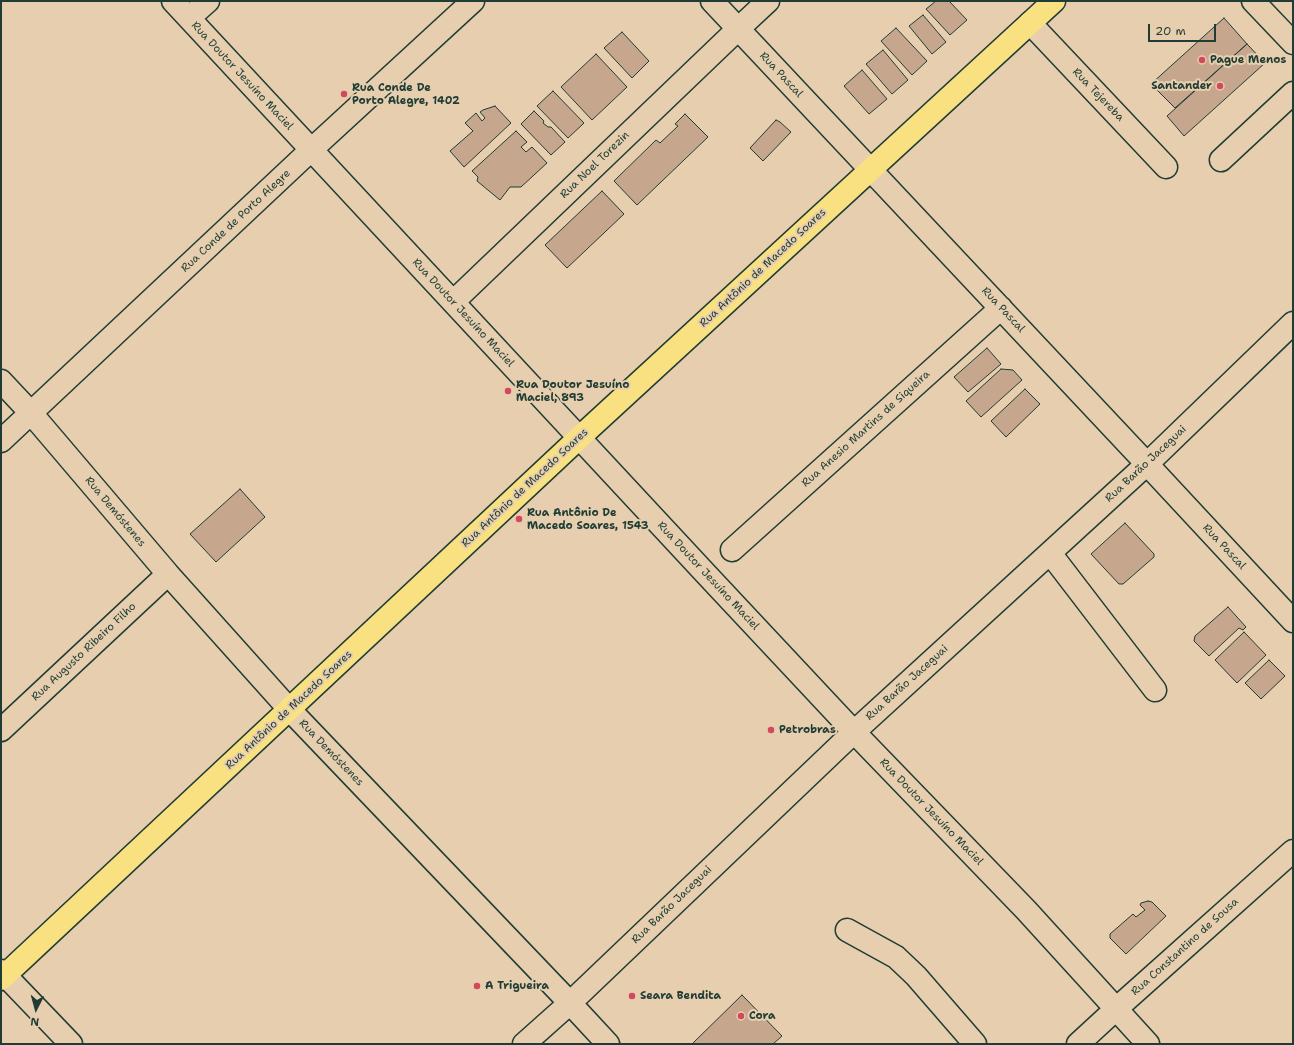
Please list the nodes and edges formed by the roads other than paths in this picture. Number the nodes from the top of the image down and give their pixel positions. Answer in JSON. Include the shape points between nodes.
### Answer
{"nodes":[{"id":1,"x":173,"y":1,"type":"edge"},
{"id":2,"x":208,"y":1,"type":"edge"},
{"id":3,"x":473,"y":1,"type":"edge"},
{"id":4,"x":712,"y":1,"type":"edge"},
{"id":5,"x":768,"y":1,"type":"edge"},
{"id":6,"x":1054,"y":1,"type":"edge"},
{"id":7,"x":1253,"y":1,"type":"edge"},
{"id":8,"x":189,"y":18,"type":"junction"},
{"id":9,"x":1030,"y":23,"type":"junction"},
{"id":10,"x":738,"y":29,"type":"junction"},
{"id":11,"x":1293,"y":43,"type":"edge"},
{"id":12,"x":1293,"y":93,"type":"edge"},
{"id":13,"x":312,"y":150,"type":"junction"},
{"id":14,"x":1221,"y":160,"type":"dead end"},
{"id":15,"x":1166,"y":167,"type":"dead end"},
{"id":16,"x":870,"y":170,"type":"junction"},
{"id":17,"x":453,"y":302,"type":"junction"},
{"id":18,"x":1001,"y":308,"type":"junction"},
{"id":19,"x":1293,"y":323,"type":"edge"},
{"id":20,"x":1,"y":381,"type":"edge"},
{"id":21,"x":31,"y":413,"type":"junction"},
{"id":22,"x":580,"y":437,"type":"junction"},
{"id":23,"x":1,"y":441,"type":"edge"},
{"id":24,"x":1148,"y":464,"type":"junction"},
{"id":25,"x":732,"y":550,"type":"dead end"},
{"id":26,"x":1050,"y":553,"type":"junction"},
{"id":27,"x":168,"y":574,"type":"junction"},
{"id":28,"x":1293,"y":621,"type":"edge"},
{"id":29,"x":1155,"y":690,"type":"dead end"},
{"id":30,"x":289,"y":709,"type":"junction"},
{"id":31,"x":1,"y":730,"type":"edge"},
{"id":32,"x":854,"y":732,"type":"junction"},
{"id":33,"x":1293,"y":851,"type":"edge"},
{"id":34,"x":847,"y":930,"type":"dead end"},
{"id":35,"x":2,"y":975,"type":"edge"},
{"id":36,"x":570,"y":1003,"type":"junction"},
{"id":37,"x":1116,"y":1009,"type":"junction"},
{"id":38,"x":71,"y":1044,"type":"edge"},
{"id":39,"x":524,"y":1044,"type":"edge"},
{"id":40,"x":608,"y":1044,"type":"edge"},
{"id":41,"x":975,"y":1044,"type":"edge"},
{"id":42,"x":1078,"y":1044,"type":"edge"},
{"id":43,"x":1148,"y":1044,"type":"edge"}],
"edges":[{"from":1,"to":8,"type":"street","name":"Rua Doutor Jesuíno Maciel"},
{"from":2,"to":8,"type":"street"},
{"from":3,"to":13,"type":"street","name":"Rua Conde de Porto Alegre"},
{"from":4,"to":10,"type":"street","name":"Rua Pascal"},
{"from":5,"to":10,"type":"street","name":"Rua Noel Torezin"},
{"from":6,"to":9,"type":"main road","name":"Rua Antônio de Macedo Soares"},
{"from":7,"to":11,"type":"street"},
{"from":8,"to":13,"type":"street","name":"Rua Doutor Jesuíno Maciel"},
{"from":9,"to":15,"type":"street","name":"Rua Tejereba"},
{"from":9,"to":16,"type":"main road","name":"Rua Antônio de Macedo Soares"},
{"from":10,"to":16,"type":"street","name":"Rua Pascal"},
{"from":10,"to":17,"type":"street","name":"Rua Noel Torezin"},
{"from":12,"to":14,"type":"street"},
{"from":13,"to":17,"type":"street","name":"Rua Doutor Jesuíno Maciel"},
{"from":13,"to":21,"type":"street","name":"Rua Conde de Porto Alegre"},
{"from":16,"to":18,"type":"street","name":"Rua Pascal"},
{"from":16,"to":22,"type":"main road","name":"Rua Antônio de Macedo Soares"},
{"from":17,"to":22,"type":"street","name":"Rua Doutor Jesuíno Maciel"},
{"from":18,"to":24,"type":"street","name":"Rua Pascal"},
{"from":18,"to":25,"type":"street","name":"Rua Anesio Martins de Siqueira"},
{"from":19,"to":24,"type":"street","name":"Rua Barão Jaceguai"},
{"from":20,"to":21,"type":"street","name":"Rua Demóstenes"},
{"from":21,"to":23,"type":"street","name":"Rua Conde de Porto Alegre"},
{"from":21,"to":27,"type":"street","name":"Rua Demóstenes"},
{"from":22,"to":30,"type":"main road","name":"Rua Antônio de Macedo Soares"},
{"from":22,"to":32,"type":"street","name":"Rua Doutor Jesuíno Maciel"},
{"from":24,"to":26,"type":"street","name":"Rua Barão Jaceguai"},
{"from":24,"to":28,"type":"street","name":"Rua Pascal"},
{"from":26,"to":29,"type":"street"},
{"from":26,"to":32,"type":"street","name":"Rua Barão Jaceguai"},
{"from":27,"to":30,"type":"street","name":"Rua Demóstenes"},
{"from":27,"to":31,"type":"street","name":"Rua Augusto Ribeiro Filho"},
{"from":30,"to":35,"type":"main road","name":"Rua Antônio de Macedo Soares"},
{"from":30,"to":36,"type":"street","name":"Rua Demóstenes"},
{"from":32,"to":36,"type":"street","name":"Rua Barão Jaceguai"},
{"from":32,"to":37,"type":"street","name":"Rua Doutor Jesuíno Maciel","via":[[1026,910]]},
{"from":33,"to":37,"type":"street","name":"Rua Constantino de Sousa"},
{"from":34,"to":41,"type":"street","via":[[896,957],[916,976]]},
{"from":35,"to":38,"type":"street"},
{"from":36,"to":39,"type":"street","name":"Rua Barão Jaceguai"},
{"from":36,"to":40,"type":"street","name":"Rua Demóstenes"},
{"from":37,"to":42,"type":"street","name":"Rua Constantino de Sousa"},
{"from":37,"to":43,"type":"street","name":"Rua Doutor Jesuíno Maciel"}]}
